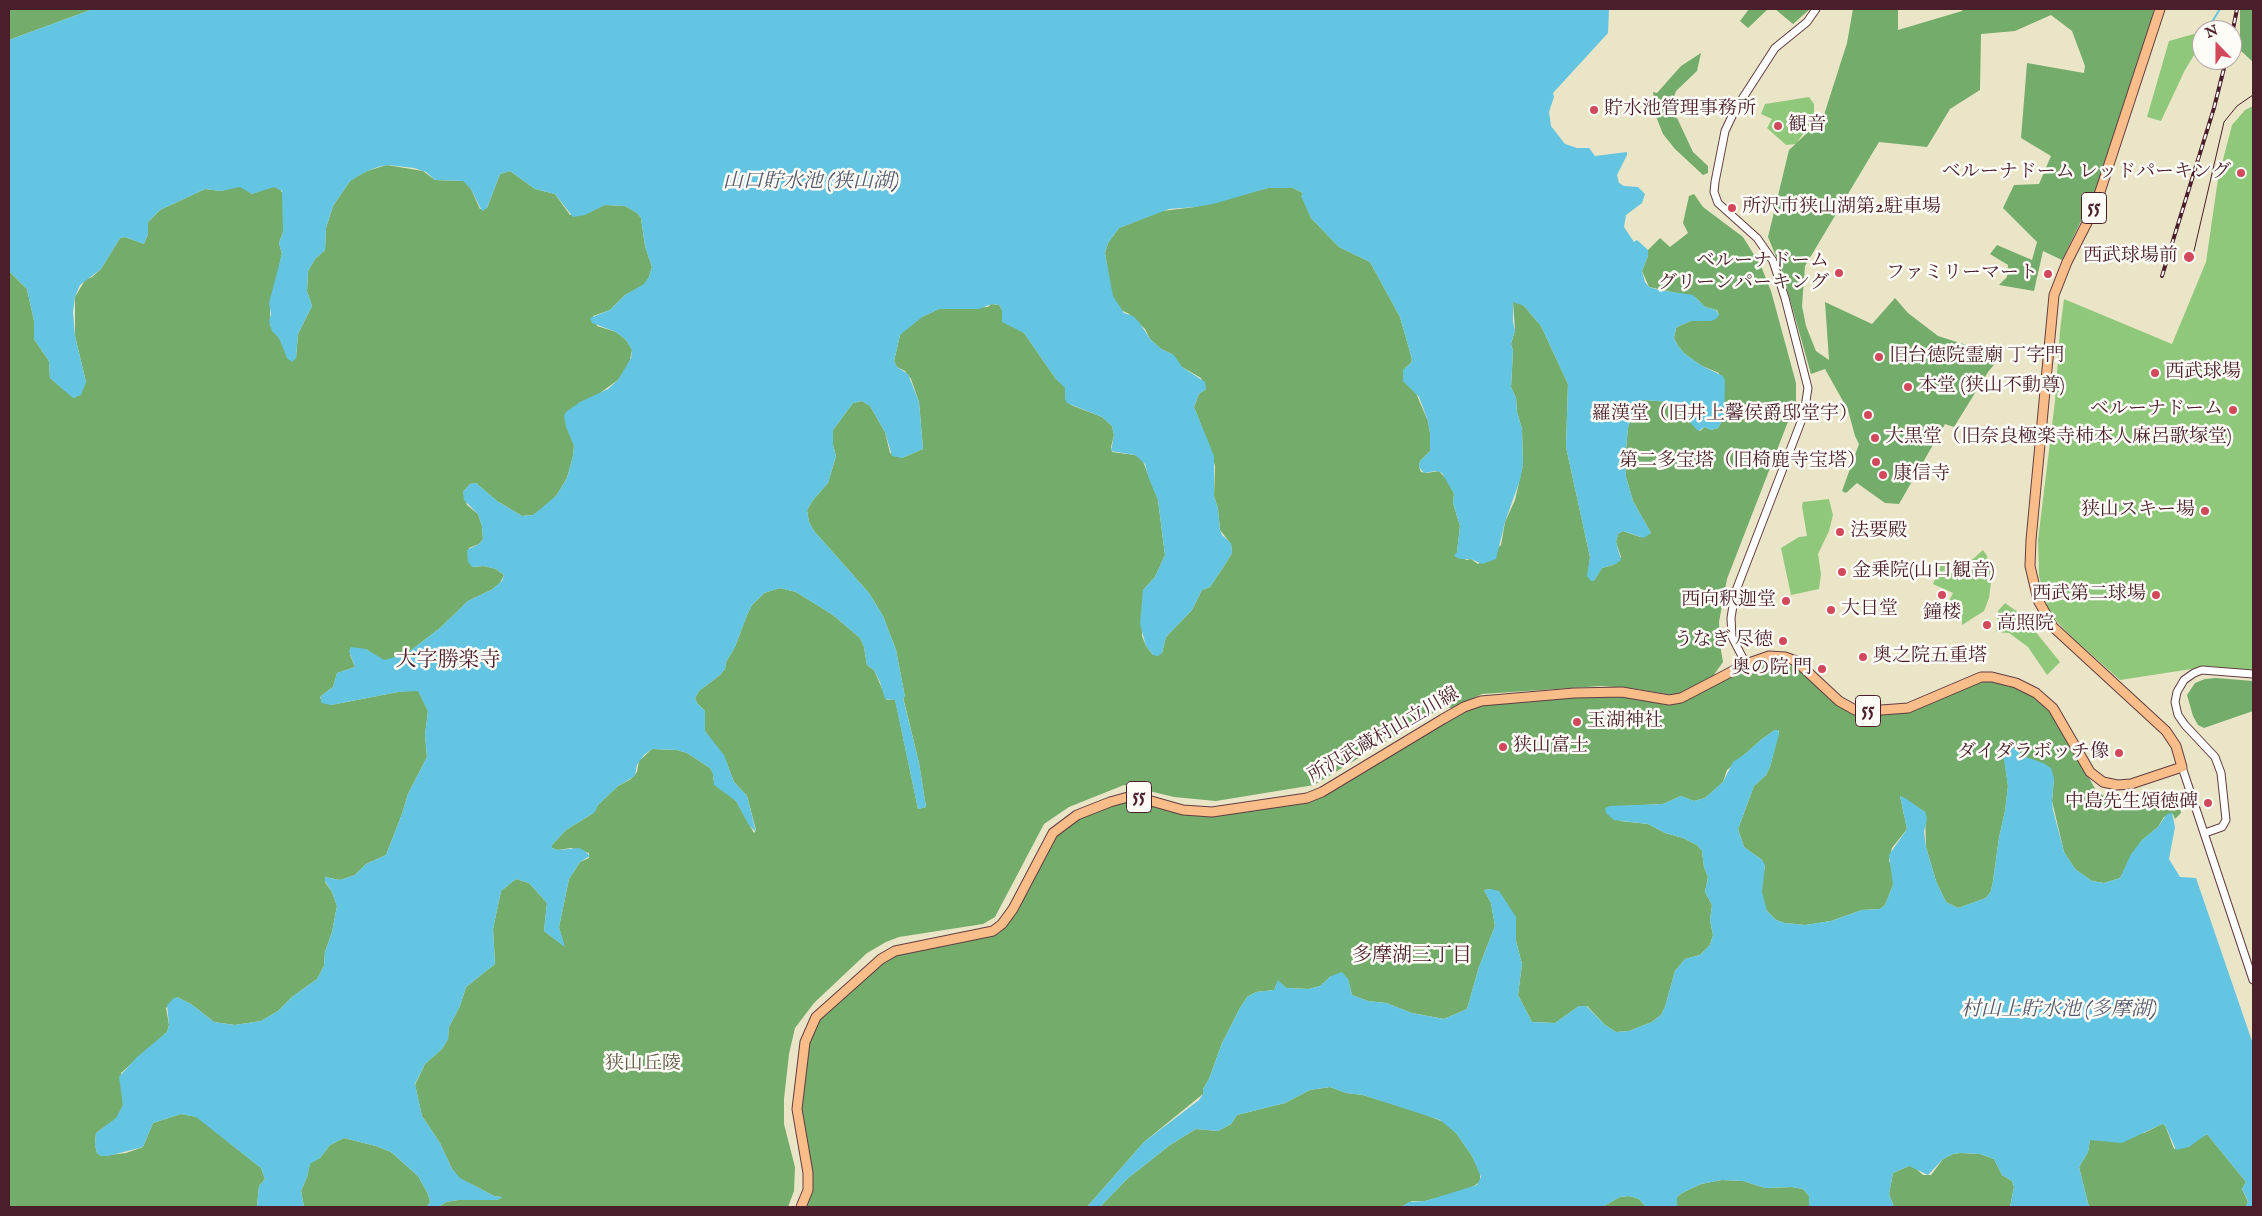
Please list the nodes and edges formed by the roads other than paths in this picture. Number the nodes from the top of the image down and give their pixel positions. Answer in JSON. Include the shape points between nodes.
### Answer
{"nodes":[{"id":1,"x":1816,"y":9,"type":"edge"},
{"id":2,"x":2160,"y":9,"type":"edge"},
{"id":3,"x":1746,"y":664,"type":"junction"},
{"id":4,"x":2253,"y":674,"type":"edge"},
{"id":5,"x":2182,"y":767,"type":"junction"},
{"id":6,"x":2205,"y":833,"type":"junction"},
{"id":7,"x":2253,"y":980,"type":"edge"},
{"id":8,"x":802,"y":1207,"type":"edge"}],
"edges":[{"from":1,"to":3,"type":"street","via":[[1806,22],[1775,48],[1738,106],[1725,131],[1715,182],[1718,203],[1757,238],[1773,261],[1808,388],[1804,414],[1735,593],[1732,637]]},
{"from":2,"to":5,"type":"main road","number":"55","via":[[2095,207],[2054,295],[2030,566],[2038,600],[2053,627],[2166,731]]},
{"from":3,"to":5,"type":"main road","name":"所沢武蔵村山立川線","number":"55","via":[[1768,656],[1796,661],[1846,706],[1868,711],[1908,708],[1981,678],[1992,677],[2032,691],[2051,706],[2090,772],[2103,782],[2131,784]]},
{"from":3,"to":8,"type":"main road","name":"所沢武蔵村山立川線","number":"55","via":[[1681,698],[1669,700],[1622,692],[1481,701],[1464,707],[1307,798],[1200,812],[1128,797],[1065,822],[1048,839],[1013,909],[1002,924],[993,931],[895,951],[881,958],[816,1017],[806,1042],[797,1109],[808,1173],[808,1190]]},
{"from":4,"to":6,"type":"street","via":[[2197,671],[2184,680],[2177,692],[2178,715],[2215,757],[2222,773],[2225,822],[2222,827]]},
{"from":5,"to":6,"type":"street"},
{"from":6,"to":7,"type":"street"}]}
